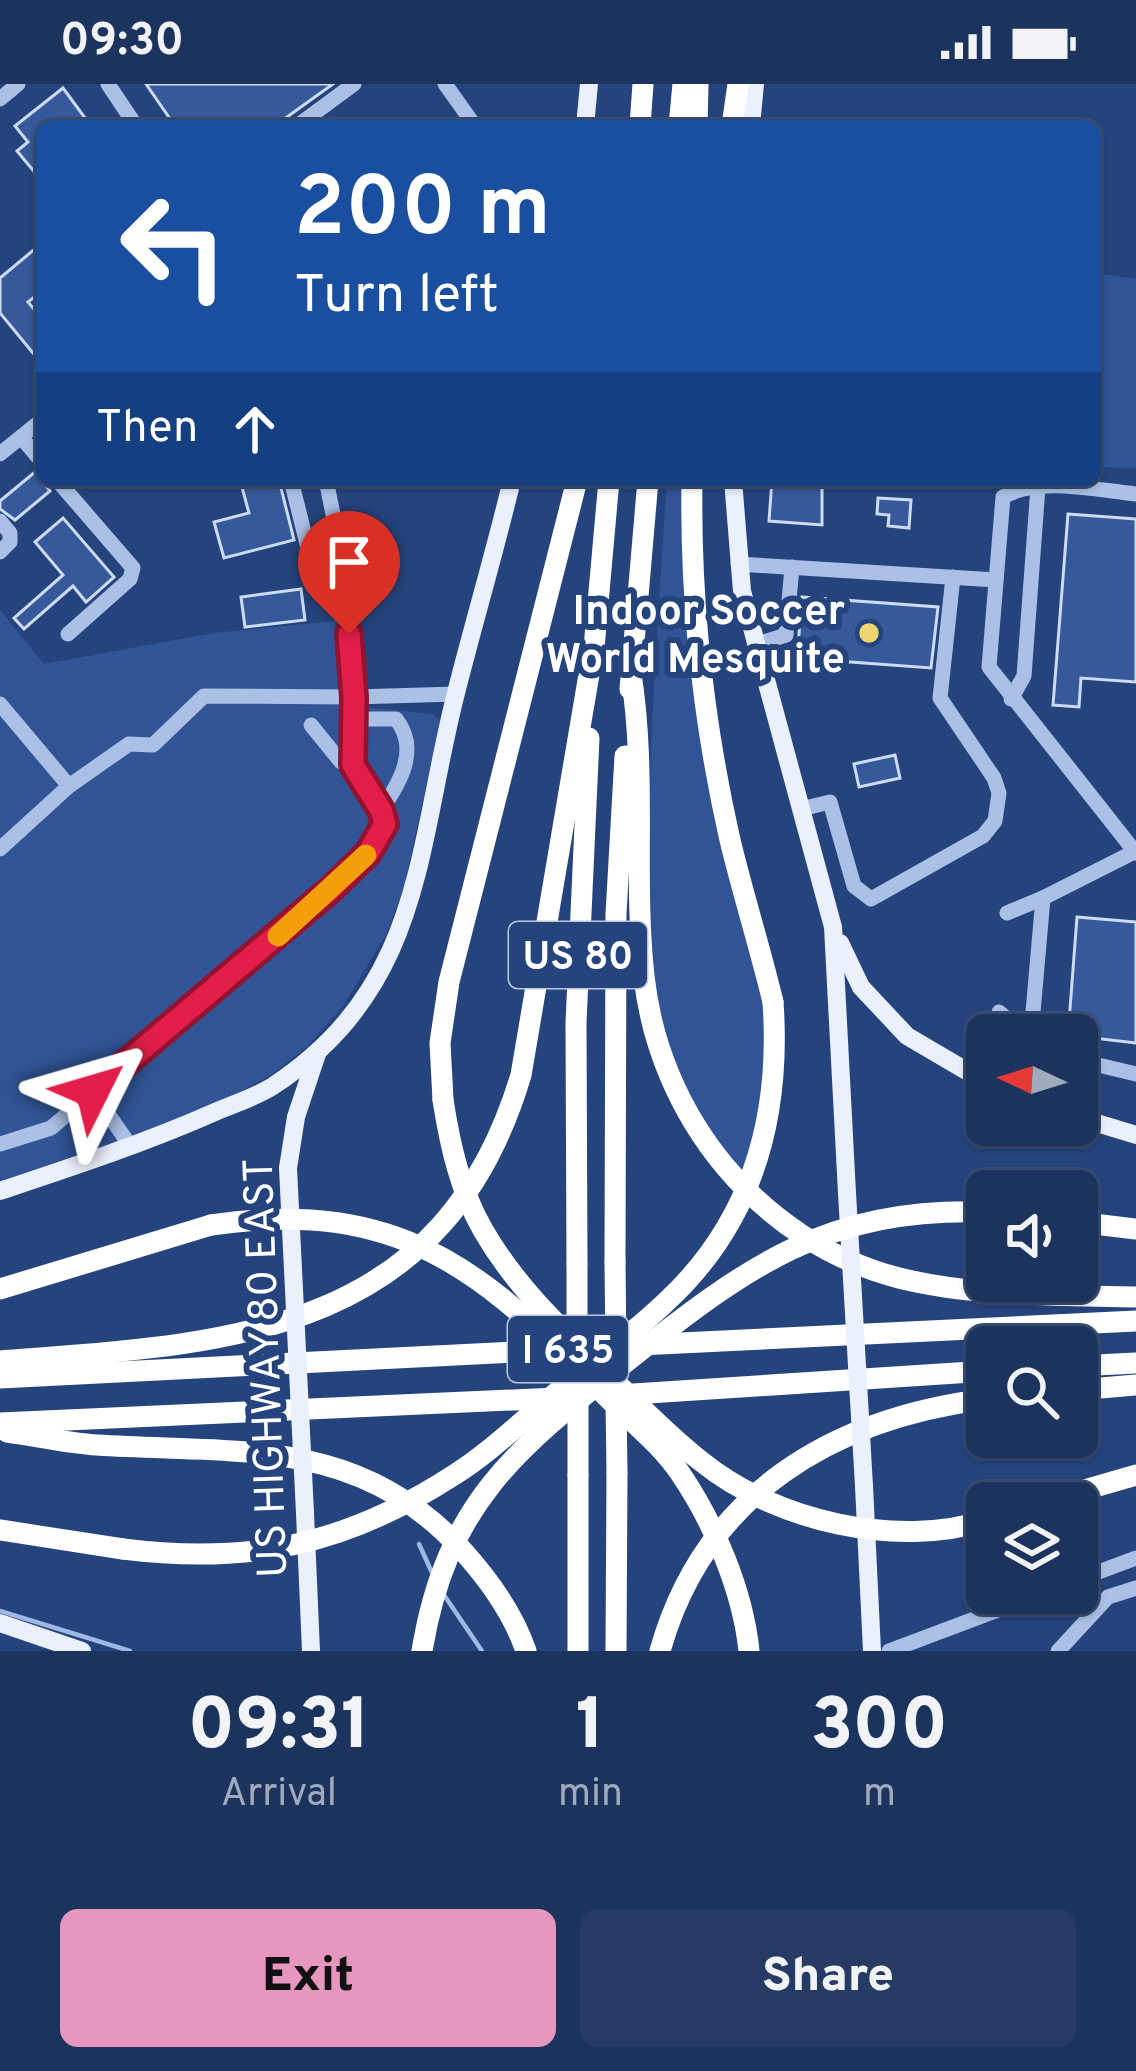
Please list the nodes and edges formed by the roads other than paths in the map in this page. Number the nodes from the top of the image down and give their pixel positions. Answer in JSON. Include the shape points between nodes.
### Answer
{"nodes":[{"id":1,"x":18,"y":84,"type":"edge"},
{"id":2,"x":108,"y":84,"type":"edge"},
{"id":3,"x":354,"y":84,"type":"edge"},
{"id":4,"x":445,"y":84,"type":"edge"},
{"id":5,"x":590,"y":84,"type":"edge"},
{"id":6,"x":643,"y":84,"type":"edge"},
{"id":7,"x":683,"y":84,"type":"edge"},
{"id":8,"x":698,"y":84,"type":"edge"},
{"id":9,"x":737,"y":84,"type":"edge"},
{"id":10,"x":755,"y":84,"type":"edge"},
{"id":11,"x":0,"y":99,"type":"edge"},
{"id":12,"x":132,"y":120,"type":"edge"},
{"id":13,"x":305,"y":120,"type":"edge"},
{"id":14,"x":471,"y":120,"type":"edge"},
{"id":15,"x":587,"y":120,"type":"edge"},
{"id":16,"x":640,"y":120,"type":"edge"},
{"id":17,"x":680,"y":120,"type":"edge"},
{"id":18,"x":697,"y":120,"type":"edge"},
{"id":19,"x":734,"y":120,"type":"edge"},
{"id":20,"x":752,"y":120,"type":"edge"},
{"id":21,"x":36,"y":425,"type":"edge"},
{"id":22,"x":21,"y":437,"type":"junction"},
{"id":23,"x":0,"y":454,"type":"edge"},
{"id":24,"x":36,"y":455,"type":"edge"},
{"id":25,"x":62,"y":486,"type":"edge"},
{"id":26,"x":292,"y":486,"type":"edge"},
{"id":27,"x":327,"y":486,"type":"edge"},
{"id":28,"x":511,"y":486,"type":"edge"},
{"id":29,"x":575,"y":486,"type":"edge"},
{"id":30,"x":607,"y":486,"type":"edge"},
{"id":31,"x":647,"y":486,"type":"edge"},
{"id":32,"x":692,"y":486,"type":"edge"},
{"id":33,"x":707,"y":486,"type":"edge"},
{"id":34,"x":734,"y":486,"type":"edge"},
{"id":35,"x":1038,"y":487,"type":"junction"},
{"id":36,"x":1136,"y":494,"type":"edge"},
{"id":37,"x":0,"y":521,"type":"edge"},
{"id":38,"x":339,"y":543,"type":"junction"},
{"id":39,"x":0,"y":552,"type":"edge"},
{"id":40,"x":738,"y":564,"type":"junction"},
{"id":41,"x":792,"y":567,"type":"junction"},
{"id":42,"x":953,"y":577,"type":"junction"},
{"id":43,"x":996,"y":580,"type":"junction"},
{"id":44,"x":68,"y":634,"type":"dead end"},
{"id":45,"x":594,"y":645,"type":"junction"},
{"id":46,"x":755,"y":645,"type":"junction"},
{"id":47,"x":631,"y":674,"type":"junction"},
{"id":48,"x":456,"y":694,"type":"junction"},
{"id":49,"x":354,"y":697,"type":"junction"},
{"id":50,"x":1011,"y":699,"type":"junction"},
{"id":51,"x":0,"y":704,"type":"edge"},
{"id":52,"x":706,"y":704,"type":"junction"},
{"id":53,"x":352,"y":719,"type":"junction"},
{"id":54,"x":311,"y":725,"type":"dead end"},
{"id":55,"x":353,"y":765,"type":"junction"},
{"id":56,"x":70,"y":786,"type":"junction"},
{"id":57,"x":801,"y":809,"type":"junction"},
{"id":58,"x":381,"y":810,"type":"junction"},
{"id":59,"x":0,"y":849,"type":"edge"},
{"id":60,"x":1135,"y":852,"type":"edge"},
{"id":61,"x":1043,"y":898,"type":"junction"},
{"id":62,"x":1007,"y":913,"type":"dead end"},
{"id":63,"x":833,"y":927,"type":"junction"},
{"id":64,"x":999,"y":1012,"type":"dead end"},
{"id":65,"x":1002,"y":1014,"type":"edge"},
{"id":66,"x":1031,"y":1014,"type":"edge"},
{"id":67,"x":320,"y":1047,"type":"junction"},
{"id":68,"x":1098,"y":1068,"type":"edge"},
{"id":69,"x":966,"y":1071,"type":"edge"},
{"id":70,"x":1136,"y":1074,"type":"edge"},
{"id":71,"x":93,"y":1091,"type":"junction"},
{"id":72,"x":1098,"y":1123,"type":"edge"},
{"id":73,"x":1136,"y":1135,"type":"edge"},
{"id":74,"x":0,"y":1144,"type":"edge"},
{"id":75,"x":131,"y":1147,"type":"junction"},
{"id":76,"x":0,"y":1191,"type":"edge"},
{"id":77,"x":966,"y":1212,"type":"edge"},
{"id":78,"x":1098,"y":1224,"type":"edge"},
{"id":79,"x":1136,"y":1228,"type":"edge"},
{"id":80,"x":0,"y":1289,"type":"edge"},
{"id":81,"x":1136,"y":1297,"type":"edge"},
{"id":82,"x":1136,"y":1321,"type":"edge"},
{"id":83,"x":0,"y":1361,"type":"edge"},
{"id":84,"x":1136,"y":1364,"type":"edge"},
{"id":85,"x":1098,"y":1365,"type":"edge"},
{"id":86,"x":966,"y":1372,"type":"edge"},
{"id":87,"x":0,"y":1378,"type":"edge"},
{"id":88,"x":1136,"y":1385,"type":"edge"},
{"id":89,"x":1098,"y":1388,"type":"edge"},
{"id":90,"x":966,"y":1402,"type":"edge"},
{"id":91,"x":0,"y":1427,"type":"edge"},
{"id":92,"x":1136,"y":1475,"type":"edge"},
{"id":93,"x":1098,"y":1486,"type":"edge"},
{"id":94,"x":966,"y":1526,"type":"edge"},
{"id":95,"x":0,"y":1530,"type":"edge"},
{"id":96,"x":1136,"y":1558,"type":"edge"},
{"id":97,"x":1098,"y":1572,"type":"edge"},
{"id":98,"x":1136,"y":1588,"type":"edge"},
{"id":99,"x":987,"y":1614,"type":"edge"},
{"id":100,"x":0,"y":1623,"type":"edge"},
{"id":101,"x":82,"y":1651,"type":"edge"},
{"id":102,"x":311,"y":1651,"type":"edge"},
{"id":103,"x":422,"y":1651,"type":"edge"},
{"id":104,"x":526,"y":1651,"type":"edge"},
{"id":105,"x":578,"y":1651,"type":"edge"},
{"id":106,"x":616,"y":1651,"type":"edge"},
{"id":107,"x":661,"y":1651,"type":"edge"},
{"id":108,"x":749,"y":1651,"type":"edge"},
{"id":109,"x":872,"y":1651,"type":"edge"},
{"id":110,"x":889,"y":1651,"type":"edge"},
{"id":111,"x":1058,"y":1651,"type":"edge"}],
"edges":[{"from":1,"to":11,"type":"street"},
{"from":2,"to":12,"type":"street"},
{"from":3,"to":13,"type":"street"},
{"from":4,"to":14,"type":"street"},
{"from":5,"to":15,"type":"main road"},
{"from":6,"to":16,"type":"highway"},
{"from":7,"to":17,"type":"highway"},
{"from":8,"to":18,"type":"highway"},
{"from":9,"to":19,"type":"highway"},
{"from":10,"to":20,"type":"main road"},
{"from":21,"to":22,"type":"street"},
{"from":22,"to":23,"type":"street"},
{"from":22,"to":24,"type":"street"},
{"from":25,"to":44,"type":"street","via":[[133,568],[130,580]]},
{"from":26,"to":38,"type":"street","via":[[308,548]]},
{"from":27,"to":38,"type":"street"},
{"from":28,"to":48,"type":"main road","name":"US HIGHWAY 80 EAST"},
{"from":29,"to":94,"type":"highway","bridge":true,"via":[[449,982],[440,1042],[458,1175],[512,1276],[704,1463],[743,1490],[861,1528],[916,1534]]},
{"from":30,"to":45,"type":"highway","number":"US 80"},
{"from":31,"to":47,"type":"highway","number":"US 80"},
{"from":32,"to":52,"type":"highway","via":[[694,618]]},
{"from":33,"to":52,"type":"highway"},
{"from":34,"to":40,"type":"main road"},
{"from":35,"to":36,"type":"street"},
{"from":35,"to":43,"type":"street","via":[[1003,496]]},
{"from":35,"to":50,"type":"street","via":[[1024,676]]},
{"from":37,"to":39,"type":"street","via":[[10,542]]},
{"from":38,"to":49,"type":"street"},
{"from":40,"to":41,"type":"street"},
{"from":40,"to":46,"type":"main road"},
{"from":41,"to":42,"type":"street"},
{"from":41,"to":46,"type":"street","via":[[786,634]]},
{"from":42,"to":43,"type":"street"},
{"from":42,"to":57,"type":"street","via":[[940,698],[994,778],[995,821],[983,836],[871,899],[854,886],[830,802]]},
{"from":43,"to":50,"type":"street","via":[[989,667]]},
{"from":45,"to":83,"type":"highway","via":[[521,1075],[499,1138],[461,1200],[373,1282],[285,1324],[186,1343]]},
{"from":45,"to":105,"type":"highway","number":"US 80","bridge":true,"via":[[576,1023]]},
{"from":46,"to":57,"type":"main road"},
{"from":47,"to":81,"type":"highway","via":[[646,996],[668,1074],[715,1155],[778,1218],[866,1268],[966,1290]]},
{"from":47,"to":106,"type":"highway","number":"US 80","bridge":true,"via":[[616,914]]},
{"from":48,"to":49,"type":"street"},
{"from":48,"to":67,"type":"main road","name":"US HIGHWAY 80 EAST","via":[[402,929],[371,991]]},
{"from":49,"to":53,"type":"street"},
{"from":49,"to":56,"type":"street","via":[[204,696],[153,745],[129,744]]},
{"from":50,"to":60,"type":"street"},
{"from":51,"to":56,"type":"street"},
{"from":52,"to":95,"type":"highway","bridge":true,"via":[[776,1049],[759,1156],[706,1257],[666,1303],[456,1474],[328,1538],[248,1555],[123,1549]]},
{"from":53,"to":55,"type":"street"},
{"from":53,"to":58,"type":"street","via":[[396,719],[402,726],[408,754]]},
{"from":54,"to":55,"type":"street","via":[[341,762]]},
{"from":55,"to":58,"type":"street"},
{"from":56,"to":59,"type":"street"},
{"from":57,"to":63,"type":"main road"},
{"from":58,"to":71,"type":"street","via":[[385,824],[368,853]]},
{"from":60,"to":61,"type":"street"},
{"from":61,"to":62,"type":"street"},
{"from":61,"to":66,"type":"street"},
{"from":63,"to":69,"type":"main road","via":[[860,987],[907,1036]]},
{"from":63,"to":109,"type":"main road","bridge":true},
{"from":64,"to":65,"type":"street"},
{"from":67,"to":75,"type":"main road","via":[[272,1087]]},
{"from":67,"to":102,"type":"main road","name":"US HIGHWAY 80 EAST","bridge":true,"via":[[288,1168]]},
{"from":68,"to":70,"type":"street"},
{"from":71,"to":74,"type":"street","via":[[52,1128]]},
{"from":71,"to":75,"type":"street"},
{"from":72,"to":73,"type":"main road"},
{"from":75,"to":76,"type":"main road"},
{"from":77,"to":103,"type":"highway","bridge":true,"via":[[915,1213],[826,1233],[777,1254],[706,1298],[544,1427],[464,1520],[439,1577]]},
{"from":78,"to":79,"type":"highway"},
{"from":80,"to":108,"type":"highway","bridge":true,"via":[[211,1225],[269,1216],[351,1224],[409,1242],[508,1304],[678,1469],[734,1588]]},
{"from":82,"to":87,"type":"highway","number":"I 635"},
{"from":84,"to":85,"type":"highway"},
{"from":86,"to":91,"type":"highway","number":"I 635"},
{"from":88,"to":89,"type":"highway"},
{"from":90,"to":107,"type":"highway","via":[[872,1423],[780,1476],[734,1518],[694,1572]]},
{"from":91,"to":104,"type":"highway","via":[[95,1444],[273,1452],[351,1473],[423,1513],[456,1544],[496,1592]]},
{"from":92,"to":93,"type":"highway"},
{"from":96,"to":97,"type":"street"},
{"from":98,"to":111,"type":"street","via":[[1108,1597]]},
{"from":99,"to":110,"type":"street"},
{"from":100,"to":101,"type":"main road"}]}
